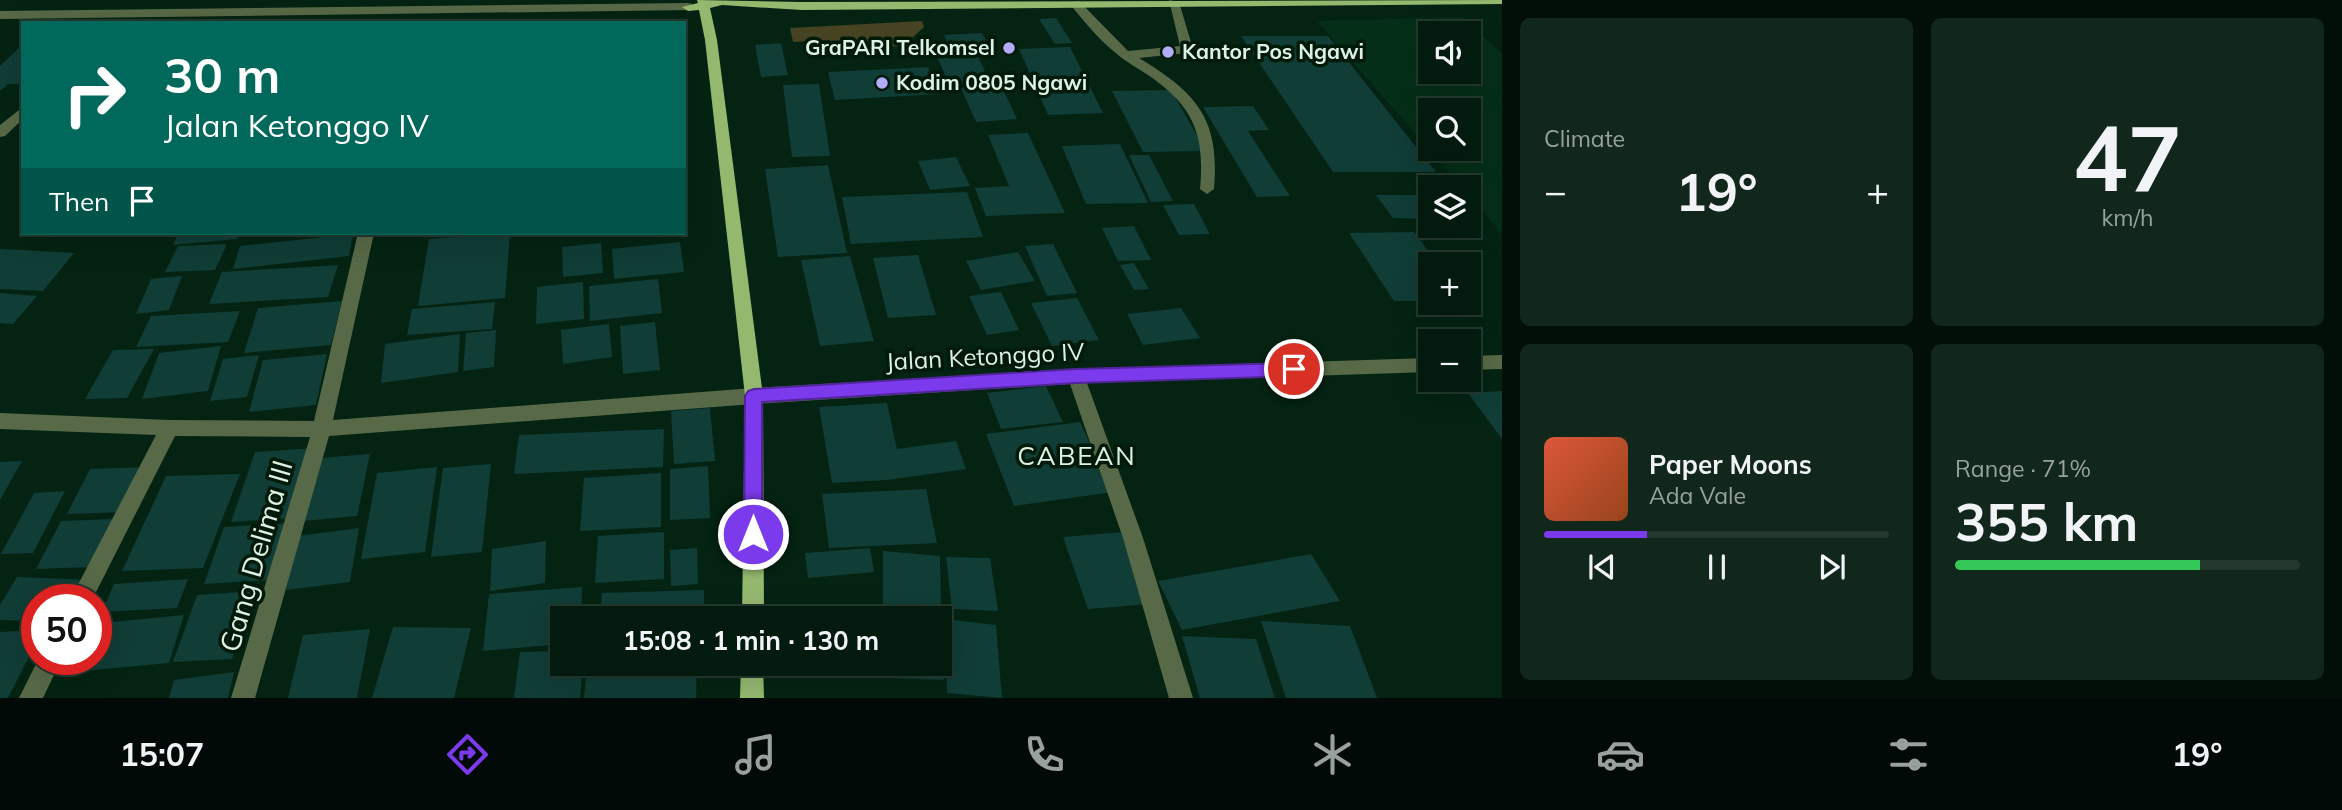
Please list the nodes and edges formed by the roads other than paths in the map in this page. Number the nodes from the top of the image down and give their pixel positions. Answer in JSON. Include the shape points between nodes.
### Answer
{"nodes":[{"id":1,"x":1495,"y":0,"type":"edge"},
{"id":2,"x":1502,"y":0,"type":"edge"},
{"id":3,"x":1239,"y":1,"type":"edge"},
{"id":4,"x":1173,"y":2,"type":"junction"},
{"id":5,"x":1075,"y":3,"type":"junction"},
{"id":6,"x":698,"y":4,"type":"edge"},
{"id":7,"x":1502,"y":6,"type":"edge"},
{"id":8,"x":126,"y":13,"type":"junction"},
{"id":9,"x":0,"y":15,"type":"edge"},
{"id":10,"x":413,"y":16,"type":"edge"},
{"id":11,"x":118,"y":21,"type":"edge"},
{"id":12,"x":1126,"y":55,"type":"junction"},
{"id":13,"x":21,"y":113,"type":"edge"},
{"id":14,"x":0,"y":133,"type":"edge"},
{"id":15,"x":1207,"y":189,"type":"dead end"},
{"id":16,"x":366,"y":235,"type":"edge"},
{"id":17,"x":1502,"y":362,"type":"edge"},
{"id":18,"x":1481,"y":363,"type":"edge"},
{"id":19,"x":1418,"y":365,"type":"edge"},
{"id":20,"x":1076,"y":376,"type":"junction"},
{"id":21,"x":754,"y":396,"type":"junction"},
{"id":22,"x":0,"y":421,"type":"edge"},
{"id":23,"x":170,"y":428,"type":"junction"},
{"id":24,"x":322,"y":429,"type":"junction"},
{"id":25,"x":89,"y":584,"type":"edge"},
{"id":26,"x":753,"y":606,"type":"edge"},
{"id":27,"x":42,"y":675,"type":"edge"},
{"id":28,"x":752,"y":676,"type":"edge"},
{"id":29,"x":30,"y":698,"type":"edge"},
{"id":30,"x":243,"y":698,"type":"edge"},
{"id":31,"x":752,"y":698,"type":"edge"},
{"id":32,"x":1181,"y":698,"type":"edge"}],
"edges":[{"from":1,"to":2,"type":"main road"},
{"from":1,"to":3,"type":"main road"},
{"from":1,"to":7,"type":"street"},
{"from":3,"to":4,"type":"main road"},
{"from":4,"to":5,"type":"main road"},
{"from":4,"to":12,"type":"street","via":[[1187,49]]},
{"from":5,"to":6,"type":"main road","via":[[791,6],[720,12]]},
{"from":5,"to":12,"type":"street"},
{"from":6,"to":10,"type":"street"},
{"from":6,"to":21,"type":"main road","via":[[711,40]]},
{"from":8,"to":9,"type":"street"},
{"from":8,"to":10,"type":"street"},
{"from":8,"to":11,"type":"street"},
{"from":12,"to":15,"type":"street","via":[[1187,99],[1209,152]]},
{"from":13,"to":14,"type":"street"},
{"from":16,"to":24,"type":"street","name":"Gang Delima III"},
{"from":17,"to":18,"type":"street"},
{"from":19,"to":20,"type":"street","name":"Jalan Ketonggo IV"},
{"from":20,"to":21,"type":"street","name":"Jalan Ketonggo IV"},
{"from":20,"to":32,"type":"street","via":[[1133,538]]},
{"from":21,"to":24,"type":"street","name":"Jalan Ketonggo IV"},
{"from":21,"to":26,"type":"main road"},
{"from":22,"to":23,"type":"street","name":"Jalan Ketonggo IV"},
{"from":23,"to":24,"type":"street","name":"Jalan Ketonggo IV"},
{"from":23,"to":25,"type":"street"},
{"from":24,"to":30,"type":"street","name":"Gang Delima III"},
{"from":27,"to":29,"type":"street"},
{"from":28,"to":31,"type":"main road"}]}
